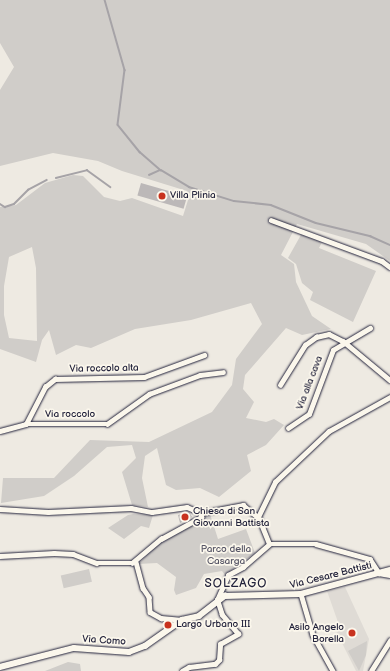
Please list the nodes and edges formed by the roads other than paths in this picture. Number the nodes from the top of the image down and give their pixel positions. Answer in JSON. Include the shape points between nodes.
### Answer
{"nodes":[{"id":1,"x":271,"y":220,"type":"dead end"},
{"id":2,"x":390,"y":267,"type":"edge"},
{"id":3,"x":370,"y":328,"type":"dead end"},
{"id":4,"x":347,"y":344,"type":"junction"},
{"id":5,"x":204,"y":355,"type":"dead end"},
{"id":6,"x":223,"y":372,"type":"dead end"},
{"id":7,"x":390,"y":380,"type":"edge"},
{"id":8,"x":280,"y":385,"type":"dead end"},
{"id":9,"x":390,"y":397,"type":"edge"},
{"id":10,"x":26,"y":424,"type":"junction"},
{"id":11,"x":288,"y":428,"type":"dead end"},
{"id":12,"x":0,"y":431,"type":"edge"},
{"id":13,"x":0,"y":509,"type":"edge"},
{"id":14,"x":201,"y":513,"type":"junction"},
{"id":15,"x":258,"y":517,"type":"junction"},
{"id":16,"x":269,"y":544,"type":"junction"},
{"id":17,"x":0,"y":556,"type":"edge"},
{"id":18,"x":136,"y":562,"type":"junction"},
{"id":19,"x":390,"y":570,"type":"edge"},
{"id":20,"x":379,"y":573,"type":"junction"},
{"id":21,"x":390,"y":575,"type":"edge"},
{"id":22,"x":300,"y":594,"type":"junction"},
{"id":23,"x":216,"y":600,"type":"junction"},
{"id":24,"x":182,"y":620,"type":"junction"},
{"id":25,"x":390,"y":640,"type":"edge"},
{"id":26,"x":0,"y":667,"type":"edge"},
{"id":27,"x":182,"y":671,"type":"edge"},
{"id":28,"x":333,"y":671,"type":"edge"},
{"id":29,"x":371,"y":671,"type":"edge"}],
"edges":[{"from":1,"to":2,"type":"street","via":[[382,261]]},
{"from":3,"to":4,"type":"street","name":"Via alla cava"},
{"from":4,"to":7,"type":"street"},
{"from":4,"to":8,"type":"street","via":[[329,334],[316,337],[305,345]]},
{"from":4,"to":11,"type":"street","name":"Via alla cava","via":[[332,352],[307,417]]},
{"from":5,"to":10,"type":"street","name":"Via roccolo alta","via":[[144,377],[55,380],[45,387]]},
{"from":6,"to":10,"type":"street","name":"Via roccolo","via":[[200,375],[149,394],[107,424]]},
{"from":9,"to":15,"type":"street","via":[[312,444],[275,482]]},
{"from":10,"to":12,"type":"street","name":"Via roccolo"},
{"from":13,"to":14,"type":"street","via":[[48,512],[131,508],[152,512],[187,507]]},
{"from":14,"to":15,"type":"street","via":[[243,505]]},
{"from":14,"to":18,"type":"street","via":[[198,519],[161,539]]},
{"from":15,"to":16,"type":"street"},
{"from":16,"to":20,"type":"street","via":[[316,544],[370,559]]},
{"from":16,"to":23,"type":"street","via":[[243,567],[228,575]]},
{"from":17,"to":18,"type":"street","via":[[60,553],[73,554],[96,563]]},
{"from":18,"to":24,"type":"street","via":[[143,588],[149,597],[149,609],[161,618]]},
{"from":19,"to":20,"type":"street","name":"Via Cesare Battisti"},
{"from":20,"to":21,"type":"street","name":"Via Cesare Battisti"},
{"from":20,"to":22,"type":"street","name":"Via Cesare Battisti"},
{"from":22,"to":23,"type":"street","name":"Via Cesare Battisti","via":[[270,597],[241,594]]},
{"from":22,"to":28,"type":"street","via":[[313,635]]},
{"from":23,"to":24,"type":"street","name":"Via Como","via":[[199,616]]},
{"from":23,"to":27,"type":"street","via":[[222,614],[238,634],[220,644],[219,660],[215,664],[189,667]]},
{"from":24,"to":26,"type":"street","name":"Via Como","via":[[134,651],[74,648]]},
{"from":25,"to":29,"type":"street"}]}
